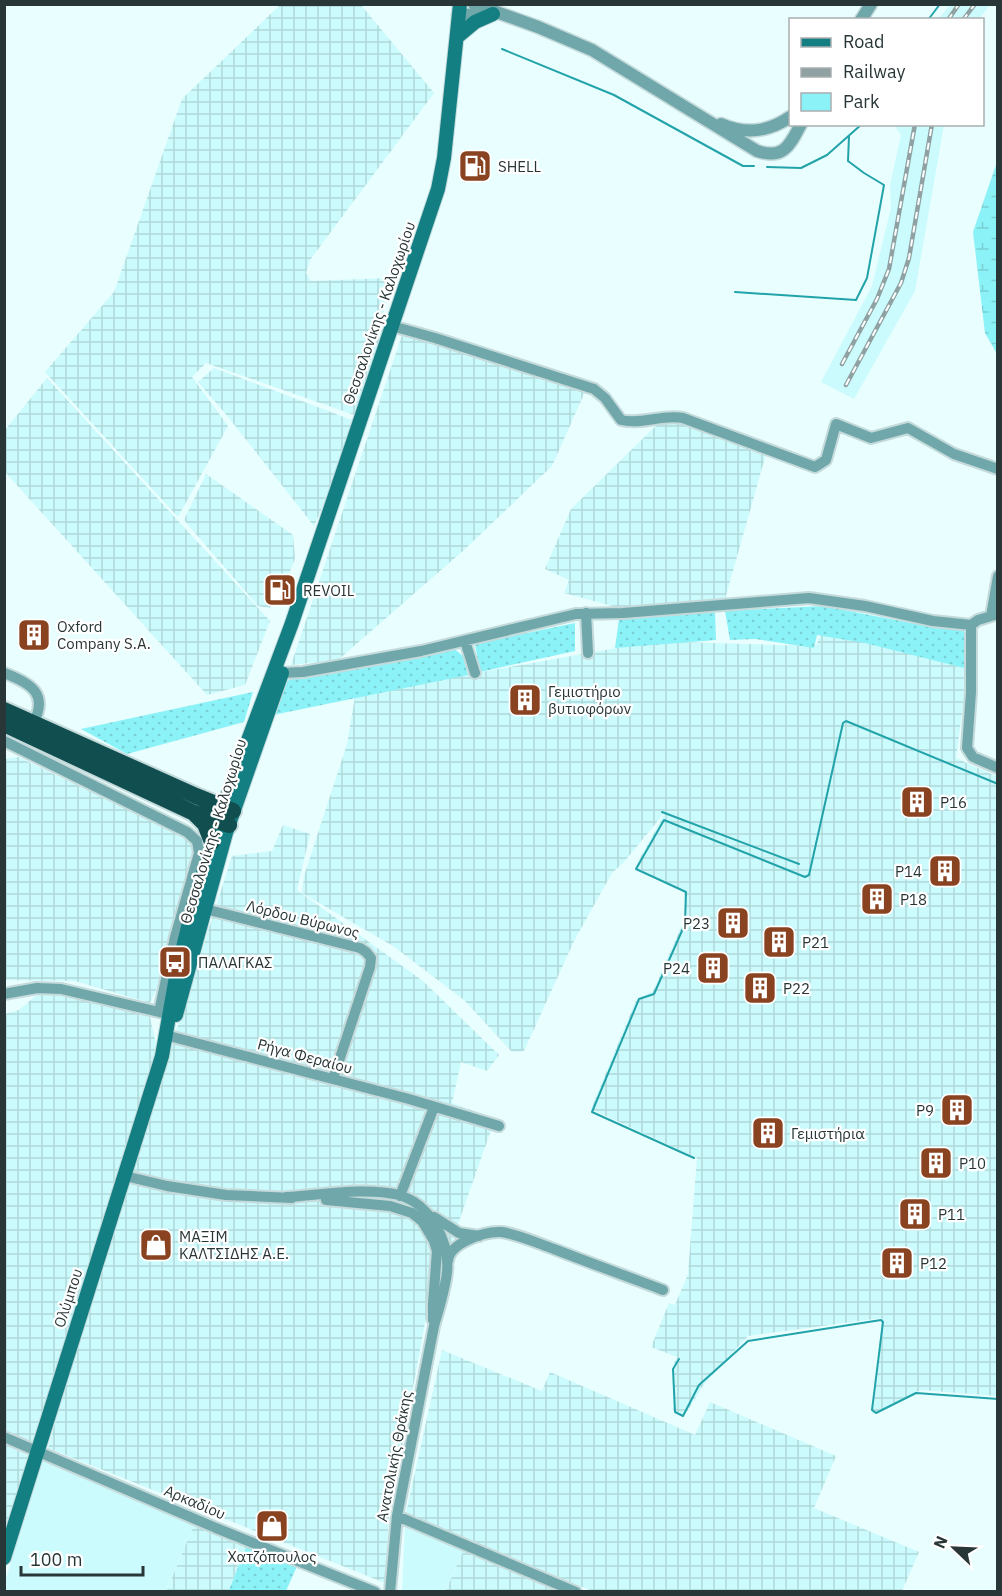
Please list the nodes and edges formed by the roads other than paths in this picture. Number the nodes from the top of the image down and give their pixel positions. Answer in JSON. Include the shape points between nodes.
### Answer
{"nodes":[{"id":1,"x":474,"y":4,"type":"edge"},
{"id":2,"x":871,"y":4,"type":"edge"},
{"id":3,"x":459,"y":10,"type":"edge"},
{"id":4,"x":497,"y":15,"type":"junction"},
{"id":5,"x":862,"y":18,"type":"edge"},
{"id":6,"x":457,"y":37,"type":"junction"},
{"id":7,"x":700,"y":117,"type":"junction"},
{"id":8,"x":789,"y":118,"type":"edge"},
{"id":9,"x":800,"y":126,"type":"edge"},
{"id":10,"x":392,"y":326,"type":"junction"},
{"id":11,"x":998,"y":469,"type":"edge"},
{"id":12,"x":998,"y":576,"type":"edge"},
{"id":13,"x":586,"y":613,"type":"junction"},
{"id":14,"x":994,"y":615,"type":"edge"},
{"id":15,"x":292,"y":623,"type":"junction"},
{"id":16,"x":970,"y":625,"type":"junction"},
{"id":17,"x":465,"y":641,"type":"junction"},
{"id":18,"x":588,"y":653,"type":"dead end"},
{"id":19,"x":4,"y":673,"type":"edge"},
{"id":20,"x":475,"y":673,"type":"dead end"},
{"id":21,"x":276,"y":681,"type":"junction"},
{"id":22,"x":4,"y":710,"type":"edge"},
{"id":23,"x":4,"y":723,"type":"edge"},
{"id":24,"x":33,"y":724,"type":"junction"},
{"id":25,"x":4,"y":741,"type":"edge"},
{"id":26,"x":998,"y":768,"type":"edge"},
{"id":27,"x":192,"y":812,"type":"junction"},
{"id":28,"x":226,"y":816,"type":"junction"},
{"id":29,"x":184,"y":831,"type":"junction"},
{"id":30,"x":212,"y":842,"type":"junction"},
{"id":31,"x":205,"y":909,"type":"junction"},
{"id":32,"x":4,"y":994,"type":"edge"},
{"id":33,"x":168,"y":1013,"type":"junction"},
{"id":34,"x":167,"y":1042,"type":"junction"},
{"id":35,"x":333,"y":1079,"type":"junction"},
{"id":36,"x":434,"y":1107,"type":"junction"},
{"id":37,"x":499,"y":1126,"type":"dead end"},
{"id":38,"x":125,"y":1176,"type":"junction"},
{"id":39,"x":400,"y":1196,"type":"junction"},
{"id":40,"x":287,"y":1197,"type":"junction"},
{"id":41,"x":428,"y":1213,"type":"junction"},
{"id":42,"x":461,"y":1237,"type":"junction"},
{"id":43,"x":440,"y":1247,"type":"junction"},
{"id":44,"x":447,"y":1270,"type":"junction"},
{"id":45,"x":663,"y":1290,"type":"dead end"},
{"id":46,"x":434,"y":1326,"type":"junction"},
{"id":47,"x":4,"y":1437,"type":"edge"},
{"id":48,"x":38,"y":1451,"type":"junction"},
{"id":49,"x":397,"y":1516,"type":"junction"},
{"id":50,"x":4,"y":1558,"type":"edge"},
{"id":51,"x":375,"y":1592,"type":"edge"},
{"id":52,"x":390,"y":1592,"type":"edge"},
{"id":53,"x":576,"y":1592,"type":"edge"}],
"edges":[{"from":1,"to":4,"type":"street"},
{"from":2,"to":5,"type":"street"},
{"from":3,"to":4,"type":"street"},
{"from":3,"to":6,"type":"main road","name":"Θεσσαλονίκης - Καλοχωρίου"},
{"from":4,"to":6,"type":"main road","via":[[475,22]]},
{"from":4,"to":7,"type":"street","via":[[592,50]]},
{"from":6,"to":10,"type":"main road","name":"Θεσσαλονίκης - Καλοχωρίου","via":[[438,189]]},
{"from":7,"to":8,"type":"street","via":[[750,131],[773,128]]},
{"from":7,"to":9,"type":"street","via":[[748,147],[771,154],[787,148]]},
{"from":10,"to":11,"type":"street","via":[[594,389],[621,420],[683,418],[815,467],[826,460],[836,424],[871,438],[908,428],[954,454]]},
{"from":10,"to":15,"type":"main road","name":"Θεσσαλονίκης - Καλοχωρίου"},
{"from":12,"to":14,"type":"street"},
{"from":13,"to":16,"type":"street","via":[[809,598]]},
{"from":13,"to":17,"type":"street","via":[[564,615]]},
{"from":13,"to":18,"type":"street"},
{"from":14,"to":16,"type":"street"},
{"from":15,"to":21,"type":"main road","name":"Θεσσαλονίκης - Καλοχωρίου"},
{"from":15,"to":21,"type":"main road","name":"Θεσσαλονίκης - Καλοχωρίου"},
{"from":16,"to":26,"type":"street","via":[[967,748],[973,757]]},
{"from":17,"to":20,"type":"street"},
{"from":17,"to":21,"type":"street","via":[[303,672]]},
{"from":19,"to":24,"type":"street","via":[[27,683],[39,697]]},
{"from":21,"to":28,"type":"main road","name":"Θεσσαλονίκης - Καλοχωρίου","via":[[268,712]]},
{"from":21,"to":28,"type":"main road","name":"Θεσσαλονίκης - Καλοχωρίου","via":[[255,720]]},
{"from":22,"to":24,"type":"highway"},
{"from":23,"to":27,"type":"highway"},
{"from":24,"to":28,"type":"highway"},
{"from":25,"to":29,"type":"street"},
{"from":27,"to":28,"type":"highway"},
{"from":27,"to":29,"type":"street"},
{"from":27,"to":30,"type":"highway","via":[[206,824]]},
{"from":28,"to":30,"type":"main road","name":"Θεσσαλονίκης - Καλοχωρίου"},
{"from":28,"to":31,"type":"main road","name":"Θεσσαλονίκης - Καλοχωρίου"},
{"from":29,"to":33,"type":"street","via":[[197,841],[199,853],[175,937]]},
{"from":30,"to":33,"type":"main road","name":"Θεσσαλονίκης - Καλοχωρίου"},
{"from":31,"to":33,"type":"main road","name":"Θεσσαλονίκης - Καλοχωρίου"},
{"from":31,"to":35,"type":"street","name":"Λόρδου Βύρωνος","via":[[360,948],[371,958]]},
{"from":32,"to":33,"type":"street","via":[[37,988],[61,989]]},
{"from":33,"to":34,"type":"main road","name":"Ολύμπου"},
{"from":34,"to":35,"type":"street","name":"Ρήγα Φεραίου"},
{"from":34,"to":38,"type":"main road","name":"Ολύμπου"},
{"from":35,"to":36,"type":"street","name":"Ρήγα Φεραίου"},
{"from":36,"to":37,"type":"street","name":"Ρήγα Φεραίου"},
{"from":36,"to":39,"type":"street"},
{"from":38,"to":40,"type":"street","via":[[226,1195]]},
{"from":38,"to":48,"type":"main road","name":"Ολύμπου"},
{"from":39,"to":40,"type":"street","via":[[378,1192]]},
{"from":39,"to":41,"type":"street"},
{"from":40,"to":43,"type":"street","via":[[390,1206],[412,1213]]},
{"from":41,"to":42,"type":"street"},
{"from":41,"to":43,"type":"street","name":"Ανατολικής Θράκης","via":[[436,1224]]},
{"from":42,"to":43,"type":"street"},
{"from":42,"to":44,"type":"street","via":[[448,1257]]},
{"from":42,"to":45,"type":"street","via":[[501,1232]]},
{"from":43,"to":44,"type":"street","name":"Ανατολικής Θράκης"},
{"from":43,"to":46,"type":"street","name":"Ανατολικής Θράκης"},
{"from":44,"to":46,"type":"street","name":"Ανατολικής Θράκης"},
{"from":46,"to":49,"type":"street","name":"Ανατολικής Θράκης"},
{"from":47,"to":48,"type":"street","name":"Αρκαδίου"},
{"from":48,"to":50,"type":"main road","name":"Ολύμπου"},
{"from":48,"to":51,"type":"street","name":"Αρκαδίου"},
{"from":49,"to":52,"type":"street","name":"Ανατολικής Θράκης"},
{"from":49,"to":53,"type":"street"}]}
